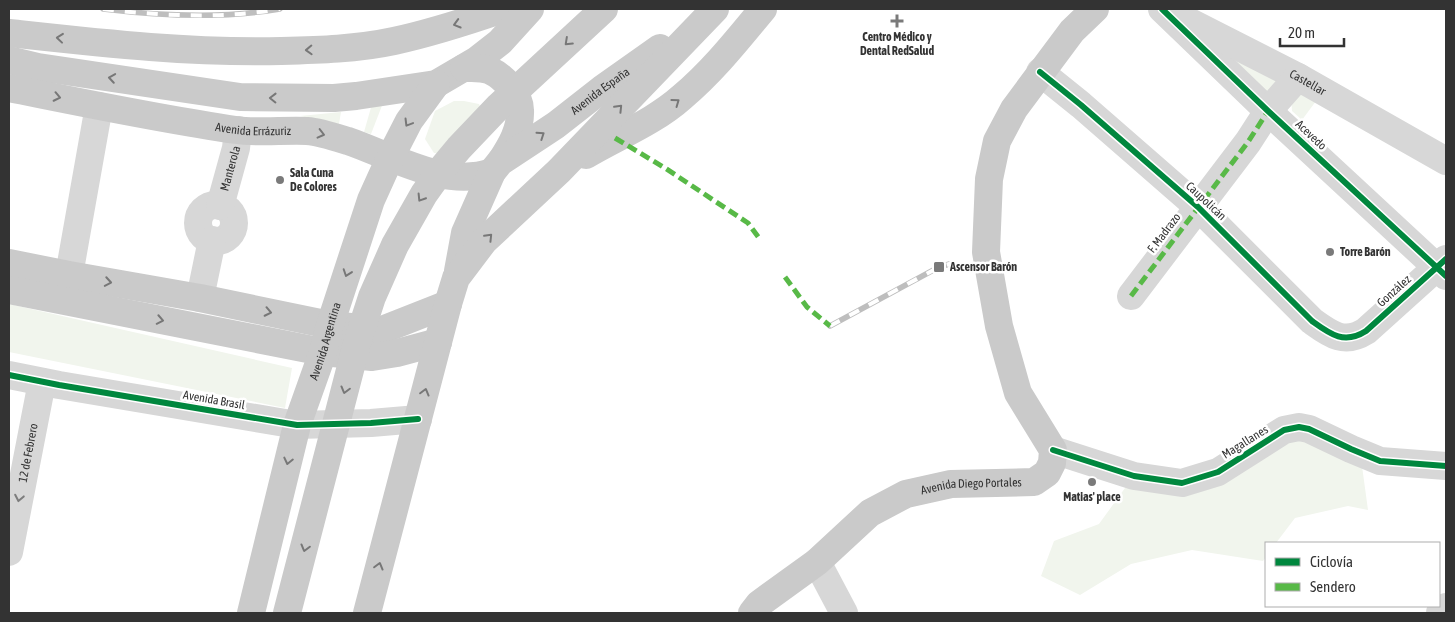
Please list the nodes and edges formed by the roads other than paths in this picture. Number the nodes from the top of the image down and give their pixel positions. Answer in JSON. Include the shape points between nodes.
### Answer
{"nodes":[{"id":1,"x":503,"y":9,"type":"edge"},
{"id":2,"x":530,"y":9,"type":"edge"},
{"id":3,"x":604,"y":9,"type":"edge"},
{"id":4,"x":763,"y":9,"type":"edge"},
{"id":5,"x":1095,"y":9,"type":"edge"},
{"id":6,"x":1163,"y":9,"type":"edge"},
{"id":7,"x":713,"y":11,"type":"edge"},
{"id":8,"x":9,"y":33,"type":"edge"},
{"id":9,"x":9,"y":60,"type":"edge"},
{"id":10,"x":464,"y":68,"type":"junction"},
{"id":11,"x":1040,"y":72,"type":"junction"},
{"id":12,"x":1298,"y":77,"type":"junction"},
{"id":13,"x":436,"y":84,"type":"junction"},
{"id":14,"x":9,"y":88,"type":"edge"},
{"id":15,"x":99,"y":106,"type":"junction"},
{"id":16,"x":1268,"y":111,"type":"junction"},
{"id":17,"x":238,"y":130,"type":"junction"},
{"id":18,"x":347,"y":141,"type":"junction"},
{"id":19,"x":390,"y":158,"type":"junction"},
{"id":20,"x":1446,"y":162,"type":"edge"},
{"id":21,"x":496,"y":167,"type":"junction"},
{"id":22,"x":559,"y":171,"type":"junction"},
{"id":23,"x":371,"y":200,"type":"junction"},
{"id":24,"x":1198,"y":207,"type":"junction"},
{"id":25,"x":9,"y":263,"type":"edge"},
{"id":26,"x":1443,"y":267,"type":"edge"},
{"id":27,"x":69,"y":276,"type":"junction"},
{"id":28,"x":456,"y":278,"type":"junction"},
{"id":29,"x":9,"y":290,"type":"edge"},
{"id":30,"x":1130,"y":296,"type":"dead end"},
{"id":31,"x":200,"y":298,"type":"junction"},
{"id":32,"x":448,"y":304,"type":"junction"},
{"id":33,"x":330,"y":325,"type":"junction"},
{"id":34,"x":1356,"y":338,"type":"joint"},
{"id":35,"x":438,"y":342,"type":"junction"},
{"id":36,"x":323,"y":352,"type":"junction"},
{"id":37,"x":9,"y":375,"type":"edge"},
{"id":38,"x":42,"y":382,"type":"junction"},
{"id":39,"x":418,"y":419,"type":"junction"},
{"id":40,"x":297,"y":425,"type":"junction"},
{"id":41,"x":1053,"y":450,"type":"junction"},
{"id":42,"x":1446,"y":466,"type":"edge"},
{"id":43,"x":9,"y":552,"type":"edge"},
{"id":44,"x":817,"y":562,"type":"junction"},
{"id":45,"x":1446,"y":607,"type":"edge"},
{"id":46,"x":251,"y":613,"type":"edge"},
{"id":47,"x":287,"y":613,"type":"edge"},
{"id":48,"x":367,"y":613,"type":"edge"},
{"id":49,"x":752,"y":613,"type":"edge"},
{"id":50,"x":844,"y":613,"type":"edge"},
{"id":51,"x":1440,"y":613,"type":"edge"}],
"edges":[{"from":1,"to":8,"type":"main road","one_way":true,"via":[[393,41],[313,50],[230,52],[154,48]]},
{"from":2,"to":10,"type":"main road","via":[[500,42]]},
{"from":3,"to":47,"type":"main road","one_way":true,"bridge":true,"via":[[499,106],[459,148],[424,194],[395,245],[372,297],[357,343]]},
{"from":22,"to":4,"type":"main road","one_way":true,"via":[[645,124],[682,98]]},
{"from":5,"to":11,"type":"main road"},
{"from":6,"to":12,"type":"street","name":"Castellar"},
{"from":6,"to":16,"type":"street","name":"Acevedo"},
{"from":21,"to":7,"type":"main road","name":"Avenida España","one_way":true},
{"from":22,"to":7,"type":"main road","name":"Avenida España","one_way":true},
{"from":13,"to":9,"type":"main road","one_way":true,"via":[[334,98],[240,98]]},
{"from":10,"to":13,"type":"main road"},
{"from":10,"to":21,"type":"main road","via":[[490,71],[500,77],[516,96],[520,109],[516,132],[510,148]]},
{"from":11,"to":24,"type":"street","name":"Caupolicán"},
{"from":11,"to":41,"type":"main road","via":[[997,141],[989,179],[986,252],[999,326],[1018,393]]},
{"from":12,"to":16,"type":"street","name":"F. Madrazo"},
{"from":12,"to":20,"type":"street","name":"Castellar"},
{"from":13,"to":19,"type":"main road","name":"Avenida Argentina","one_way":true,"via":[[409,121]]},
{"from":14,"to":15,"type":"main road","name":"Avenida Errázuriz","one_way":true},
{"from":15,"to":17,"type":"main road","name":"Avenida Errázuriz"},
{"from":15,"to":27,"type":"street"},
{"from":16,"to":24,"type":"street","name":"F. Madrazo"},
{"from":16,"to":26,"type":"street","name":"Acevedo"},
{"from":17,"to":18,"type":"main road","name":"Avenida Errázuriz","one_way":true,"via":[[309,131]]},
{"from":17,"to":31,"type":"street","name":"Manterola","via":[[220,206],[204,210],[199,219],[202,235],[212,240]]},
{"from":18,"to":19,"type":"main road","name":"Avenida Errázuriz"},
{"from":18,"to":23,"type":"main road","via":[[360,164]]},
{"from":19,"to":21,"type":"main road","name":"Avenida Errázuriz","via":[[448,175],[480,176]]},
{"from":19,"to":23,"type":"main road","name":"Avenida Argentina"},
{"from":21,"to":28,"type":"main road","via":[[466,234]]},
{"from":28,"to":22,"type":"main road","name":"Avenida España","one_way":true,"via":[[484,241]]},
{"from":23,"to":33,"type":"main road","name":"Avenida Argentina","one_way":true},
{"from":24,"to":30,"type":"street","name":"F. Madrazo"},
{"from":24,"to":34,"type":"street","name":"Caupolicán","via":[[1312,321],[1331,334]]},
{"from":25,"to":27,"type":"main road"},
{"from":26,"to":34,"type":"street","name":"González"},
{"from":27,"to":31,"type":"main road","one_way":true},
{"from":28,"to":32,"type":"main road"},
{"from":29,"to":36,"type":"main road","one_way":true},
{"from":31,"to":33,"type":"main road","one_way":true},
{"from":32,"to":33,"type":"main road","via":[[382,330]]},
{"from":32,"to":35,"type":"main road"},
{"from":33,"to":36,"type":"main road","name":"Avenida Argentina"},
{"from":35,"to":36,"type":"main road","via":[[372,357]]},
{"from":39,"to":35,"type":"main road","one_way":true},
{"from":36,"to":40,"type":"main road","name":"Avenida Argentina"},
{"from":37,"to":38,"type":"street","name":"Avenida Brasil"},
{"from":38,"to":40,"type":"street","name":"Avenida Brasil"},
{"from":38,"to":43,"type":"street","name":"12 de Febrero","one_way":true},
{"from":39,"to":40,"type":"street","name":"Avenida Brasil"},
{"from":48,"to":39,"type":"main road","one_way":true},
{"from":40,"to":46,"type":"main road","name":"Avenida Argentina","one_way":true},
{"from":41,"to":42,"type":"street","name":"Magallanes","via":[[1134,476],[1182,482],[1218,472],[1284,430],[1298,426],[1380,461]]},
{"from":41,"to":44,"type":"main road","name":"Avenida Diego Portales","via":[[1047,473],[1034,482],[951,484],[906,494],[870,514]]},
{"from":44,"to":49,"type":"main road","name":"Avenida Diego Portales"},
{"from":44,"to":50,"type":"street"},
{"from":45,"to":51,"type":"street"}]}
